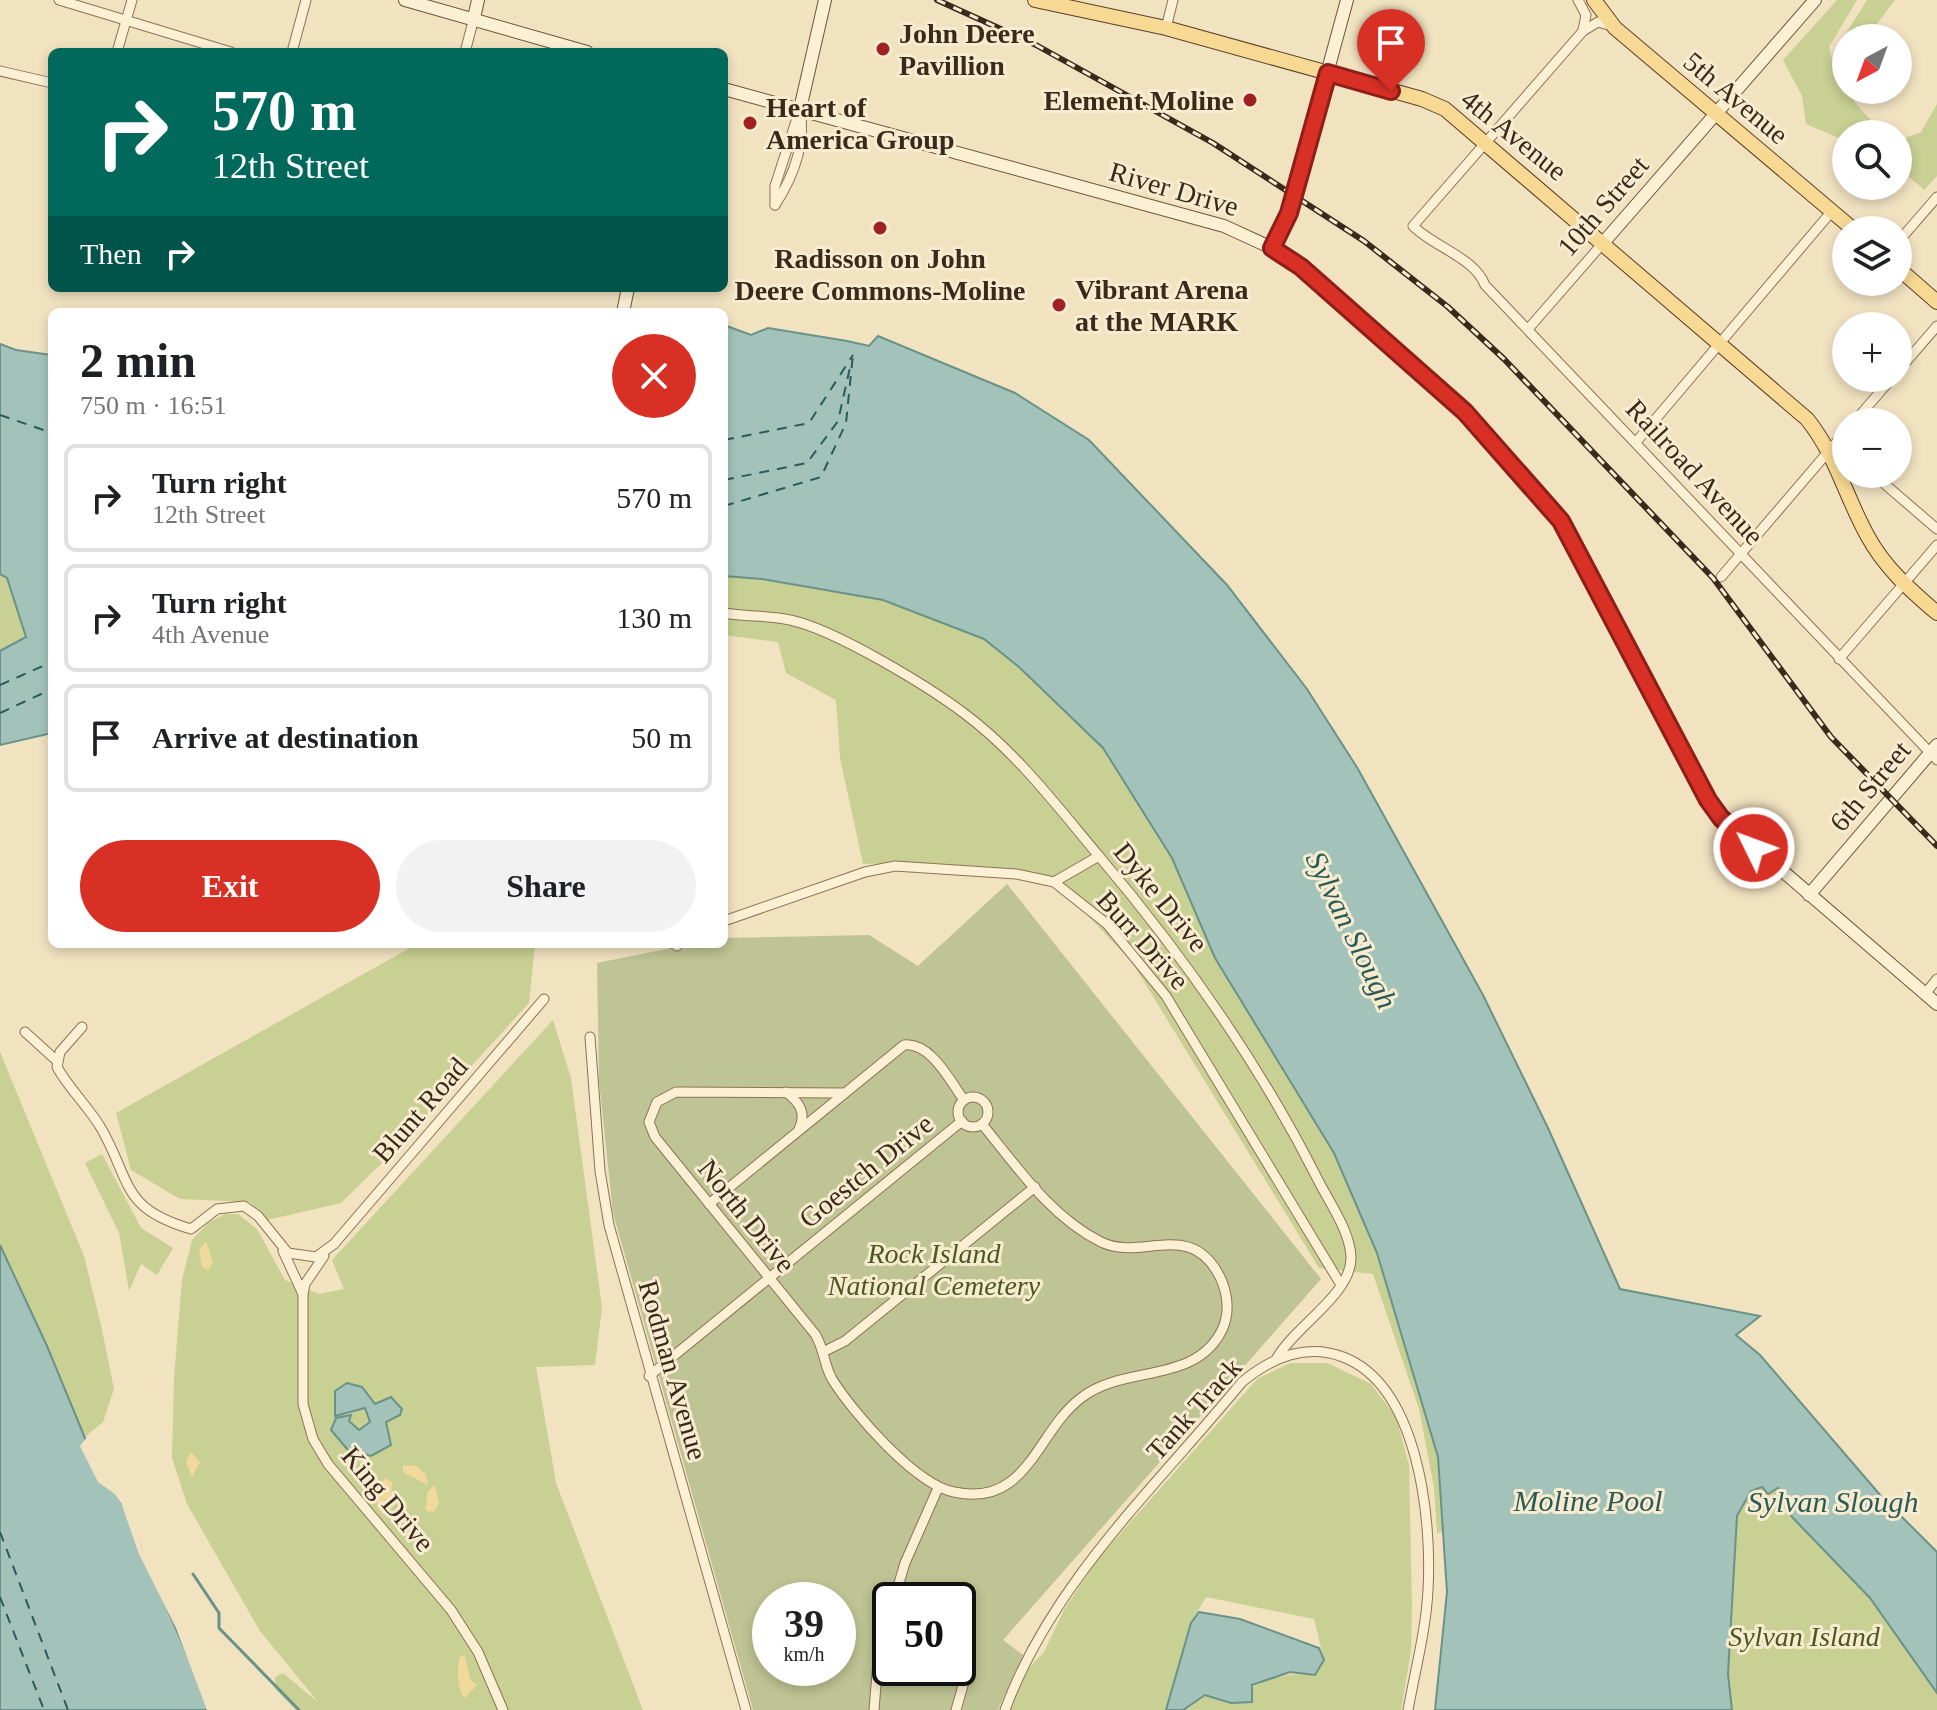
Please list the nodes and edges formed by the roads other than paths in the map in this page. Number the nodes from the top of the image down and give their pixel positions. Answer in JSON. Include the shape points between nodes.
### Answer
{"nodes":[{"id":1,"x":59,"y":0,"type":"edge"},
{"id":2,"x":132,"y":0,"type":"edge"},
{"id":3,"x":306,"y":0,"type":"edge"},
{"id":4,"x":405,"y":0,"type":"edge"},
{"id":5,"x":478,"y":0,"type":"edge"},
{"id":6,"x":825,"y":0,"type":"edge"},
{"id":7,"x":1035,"y":0,"type":"edge"},
{"id":8,"x":1173,"y":0,"type":"edge"},
{"id":9,"x":1347,"y":0,"type":"edge"},
{"id":10,"x":1578,"y":0,"type":"edge"},
{"id":11,"x":1595,"y":2,"type":"edge"},
{"id":12,"x":1810,"y":2,"type":"edge"},
{"id":13,"x":474,"y":18,"type":"junction"},
{"id":14,"x":126,"y":22,"type":"junction"},
{"id":15,"x":1166,"y":28,"type":"junction"},
{"id":16,"x":1615,"y":28,"type":"junction"},
{"id":17,"x":1583,"y":31,"type":"junction"},
{"id":18,"x":118,"y":48,"type":"edge"},
{"id":19,"x":217,"y":48,"type":"edge"},
{"id":20,"x":293,"y":48,"type":"edge"},
{"id":21,"x":466,"y":48,"type":"edge"},
{"id":22,"x":574,"y":48,"type":"edge"},
{"id":23,"x":0,"y":71,"type":"edge"},
{"id":24,"x":1328,"y":73,"type":"junction"},
{"id":25,"x":48,"y":82,"type":"edge"},
{"id":26,"x":728,"y":90,"type":"edge"},
{"id":27,"x":800,"y":109,"type":"junction"},
{"id":28,"x":1713,"y":114,"type":"junction"},
{"id":29,"x":1486,"y":143,"type":"junction"},
{"id":30,"x":1937,"y":197,"type":"edge"},
{"id":31,"x":1832,"y":211,"type":"junction"},
{"id":32,"x":1838,"y":216,"type":"edge"},
{"id":33,"x":1912,"y":226,"type":"edge"},
{"id":34,"x":1603,"y":243,"type":"junction"},
{"id":35,"x":1272,"y":248,"type":"junction"},
{"id":36,"x":1912,"y":280,"type":"edge"},
{"id":37,"x":1937,"y":302,"type":"edge"},
{"id":38,"x":1937,"y":326,"type":"edge"},
{"id":39,"x":1529,"y":328,"type":"junction"},
{"id":40,"x":1720,"y":343,"type":"junction"},
{"id":41,"x":1912,"y":355,"type":"edge"},
{"id":42,"x":1880,"y":392,"type":"edge"},
{"id":43,"x":1866,"y":408,"type":"edge"},
{"id":44,"x":1637,"y":441,"type":"junction"},
{"id":45,"x":1832,"y":448,"type":"edge"},
{"id":46,"x":1830,"y":450,"type":"junction"},
{"id":47,"x":1889,"y":488,"type":"edge"},
{"id":48,"x":1937,"y":529,"type":"edge"},
{"id":49,"x":1937,"y":545,"type":"edge"},
{"id":50,"x":1742,"y":553,"type":"junction"},
{"id":51,"x":1721,"y":577,"type":"dead end"},
{"id":52,"x":1903,"y":583,"type":"junction"},
{"id":53,"x":728,"y":613,"type":"edge"},
{"id":54,"x":1937,"y":613,"type":"edge"},
{"id":55,"x":1839,"y":659,"type":"junction"},
{"id":56,"x":1935,"y":752,"type":"edge"},
{"id":57,"x":1099,"y":856,"type":"junction"},
{"id":58,"x":1054,"y":882,"type":"junction"},
{"id":59,"x":1809,"y":895,"type":"junction"},
{"id":60,"x":728,"y":920,"type":"edge"},
{"id":61,"x":1937,"y":979,"type":"edge"},
{"id":62,"x":1925,"y":994,"type":"junction"},
{"id":63,"x":544,"y":999,"type":"dead end"},
{"id":64,"x":1937,"y":1004,"type":"edge"},
{"id":65,"x":82,"y":1027,"type":"dead end"},
{"id":66,"x":25,"y":1032,"type":"dead end"},
{"id":67,"x":590,"y":1037,"type":"dead end"},
{"id":68,"x":57,"y":1061,"type":"junction"},
{"id":69,"x":786,"y":1092,"type":"junction"},
{"id":70,"x":843,"y":1093,"type":"junction"},
{"id":71,"x":964,"y":1100,"type":"junction"},
{"id":72,"x":962,"y":1121,"type":"junction"},
{"id":73,"x":982,"y":1124,"type":"junction"},
{"id":74,"x":798,"y":1131,"type":"junction"},
{"id":75,"x":1035,"y":1187,"type":"junction"},
{"id":76,"x":709,"y":1204,"type":"junction"},
{"id":77,"x":281,"y":1248,"type":"junction"},
{"id":78,"x":329,"y":1249,"type":"junction"},
{"id":79,"x":769,"y":1279,"type":"junction"},
{"id":80,"x":1341,"y":1285,"type":"junction"},
{"id":81,"x":303,"y":1295,"type":"junction"},
{"id":82,"x":823,"y":1352,"type":"junction"},
{"id":83,"x":1277,"y":1358,"type":"junction"},
{"id":84,"x":649,"y":1376,"type":"junction"},
{"id":85,"x":938,"y":1488,"type":"junction"},
{"id":86,"x":901,"y":1582,"type":"edge"},
{"id":87,"x":876,"y":1686,"type":"edge"},
{"id":88,"x":963,"y":1686,"type":"edge"},
{"id":89,"x":503,"y":1710,"type":"edge"},
{"id":90,"x":746,"y":1710,"type":"edge"},
{"id":91,"x":874,"y":1710,"type":"edge"},
{"id":92,"x":956,"y":1710,"type":"edge"},
{"id":93,"x":1005,"y":1710,"type":"edge"},
{"id":94,"x":1408,"y":1710,"type":"edge"}],
"edges":[{"from":1,"to":14,"type":"street"},
{"from":2,"to":14,"type":"street"},
{"from":3,"to":20,"type":"street"},
{"from":4,"to":13,"type":"main road"},
{"from":5,"to":13,"type":"main road"},
{"from":6,"to":27,"type":"main road"},
{"from":7,"to":15,"type":"main road","name":"4th Avenue"},
{"from":8,"to":15,"type":"street"},
{"from":9,"to":24,"type":"main road"},
{"from":10,"to":17,"type":"street","via":[[1586,15]]},
{"from":11,"to":16,"type":"main road","name":"5th Avenue"},
{"from":12,"to":28,"type":"main road","name":"10th Street"},
{"from":13,"to":21,"type":"street"},
{"from":13,"to":22,"type":"main road"},
{"from":14,"to":18,"type":"street"},
{"from":14,"to":19,"type":"street"},
{"from":15,"to":24,"type":"main road","name":"4th Avenue"},
{"from":16,"to":17,"type":"street","via":[[1598,22]]},
{"from":16,"to":28,"type":"main road","name":"5th Avenue"},
{"from":17,"to":29,"type":"street"},
{"from":23,"to":25,"type":"street"},
{"from":24,"to":29,"type":"main road","name":"4th Avenue","via":[[1438,105]]},
{"from":24,"to":35,"type":"main road","via":[[1289,213]]},
{"from":26,"to":27,"type":"main road","name":"River Drive"},
{"from":27,"to":27,"type":"street","via":[[775,186],[775,205],[804,131]]},
{"from":27,"to":35,"type":"main road","name":"River Drive","via":[[1224,226]]},
{"from":28,"to":31,"type":"main road","name":"5th Avenue"},
{"from":28,"to":34,"type":"main road","name":"10th Street"},
{"from":29,"to":34,"type":"main road","name":"4th Avenue"},
{"from":29,"to":39,"type":"street","name":"Railroad Avenue","via":[[1413,226],[1476,268],[1485,285]]},
{"from":30,"to":33,"type":"street"},
{"from":31,"to":32,"type":"main road","name":"5th Avenue"},
{"from":31,"to":40,"type":"street"},
{"from":34,"to":39,"type":"street","name":"10th Street"},
{"from":34,"to":40,"type":"main road","name":"4th Avenue"},
{"from":35,"to":59,"type":"main road","name":"River Drive","via":[[1301,267],[1465,412],[1547,503],[1581,555],[1708,800],[1735,833]]},
{"from":36,"to":37,"type":"main road"},
{"from":38,"to":41,"type":"street"},
{"from":39,"to":44,"type":"street","name":"Railroad Avenue"},
{"from":40,"to":44,"type":"street"},
{"from":40,"to":46,"type":"main road","name":"4th Avenue","via":[[1795,407]]},
{"from":42,"to":43,"type":"street"},
{"from":44,"to":50,"type":"street","name":"Railroad Avenue"},
{"from":45,"to":46,"type":"street"},
{"from":46,"to":50,"type":"street"},
{"from":46,"to":52,"type":"main road","name":"4th Avenue","via":[[1867,536]]},
{"from":47,"to":48,"type":"street"},
{"from":49,"to":52,"type":"street"},
{"from":50,"to":51,"type":"street"},
{"from":50,"to":55,"type":"street","name":"Railroad Avenue"},
{"from":52,"to":54,"type":"main road","name":"4th Avenue"},
{"from":52,"to":55,"type":"street"},
{"from":53,"to":57,"type":"street","name":"Dyke Drive","via":[[810,626],[945,701],[1005,748]]},
{"from":55,"to":56,"type":"street","name":"Railroad Avenue"},
{"from":56,"to":59,"type":"main road","name":"6th Street"},
{"from":57,"to":58,"type":"street"},
{"from":57,"to":80,"type":"street","name":"Dyke Drive","via":[[1187,964],[1286,1118],[1347,1241],[1351,1263]]},
{"from":58,"to":60,"type":"street","name":"Burr Drive","via":[[1016,874],[895,866]]},
{"from":58,"to":80,"type":"street","name":"Burr Drive","via":[[1107,924],[1166,996]]},
{"from":59,"to":62,"type":"main road","name":"River Drive"},
{"from":61,"to":62,"type":"street"},
{"from":62,"to":64,"type":"main road","name":"River Drive"},
{"from":63,"to":78,"type":"street","name":"Blunt Road"},
{"from":65,"to":68,"type":"street"},
{"from":66,"to":68,"type":"street"},
{"from":67,"to":84,"type":"street","name":"Rodman Avenue","via":[[603,1194]]},
{"from":68,"to":77,"type":"street","via":[[102,1130],[133,1198],[156,1215],[191,1229],[217,1209],[244,1206]]},
{"from":69,"to":70,"type":"street"},
{"from":69,"to":74,"type":"street","via":[[801,1109]]},
{"from":69,"to":76,"type":"street","name":"North Drive","via":[[667,1093],[649,1115],[655,1137]]},
{"from":70,"to":71,"type":"street","via":[[904,1045],[922,1048]]},
{"from":70,"to":74,"type":"street"},
{"from":71,"to":72,"type":"street","via":[[959,1108]]},
{"from":71,"to":73,"type":"street","via":[[977,1097],[985,1103]]},
{"from":72,"to":73,"type":"street"},
{"from":72,"to":79,"type":"street","name":"Goestch Drive"},
{"from":73,"to":75,"type":"street"},
{"from":74,"to":76,"type":"street"},
{"from":75,"to":82,"type":"street","via":[[845,1341]]},
{"from":75,"to":85,"type":"street","via":[[1061,1215],[1104,1243],[1136,1247],[1167,1242],[1196,1252],[1219,1274],[1226,1319],[1212,1347],[1191,1363],[1115,1379],[1081,1398],[1062,1416],[1032,1462],[1008,1484],[972,1494]]},
{"from":76,"to":79,"type":"street","name":"North Drive"},
{"from":77,"to":78,"type":"street","via":[[308,1257]]},
{"from":77,"to":81,"type":"street"},
{"from":78,"to":81,"type":"street","name":"Blunt Road"},
{"from":79,"to":82,"type":"street","name":"North Drive","via":[[815,1334]]},
{"from":79,"to":84,"type":"street","name":"Goestch Drive"},
{"from":80,"to":83,"type":"street"},
{"from":81,"to":89,"type":"street","name":"King Drive","via":[[303,1404],[313,1439],[328,1464],[451,1610],[478,1652]]},
{"from":82,"to":85,"type":"street","name":"North Drive","via":[[843,1394],[908,1466]]},
{"from":83,"to":93,"type":"street","name":"Tank Track","via":[[1242,1382],[1073,1584],[1030,1652]]},
{"from":83,"to":94,"type":"street","name":"Tank Track","via":[[1320,1353],[1353,1361],[1380,1380],[1399,1411],[1421,1488],[1428,1557],[1428,1592]]},
{"from":84,"to":90,"type":"street","name":"Rodman Avenue"},
{"from":85,"to":86,"type":"street"},
{"from":87,"to":91,"type":"street"},
{"from":88,"to":92,"type":"street"}]}
